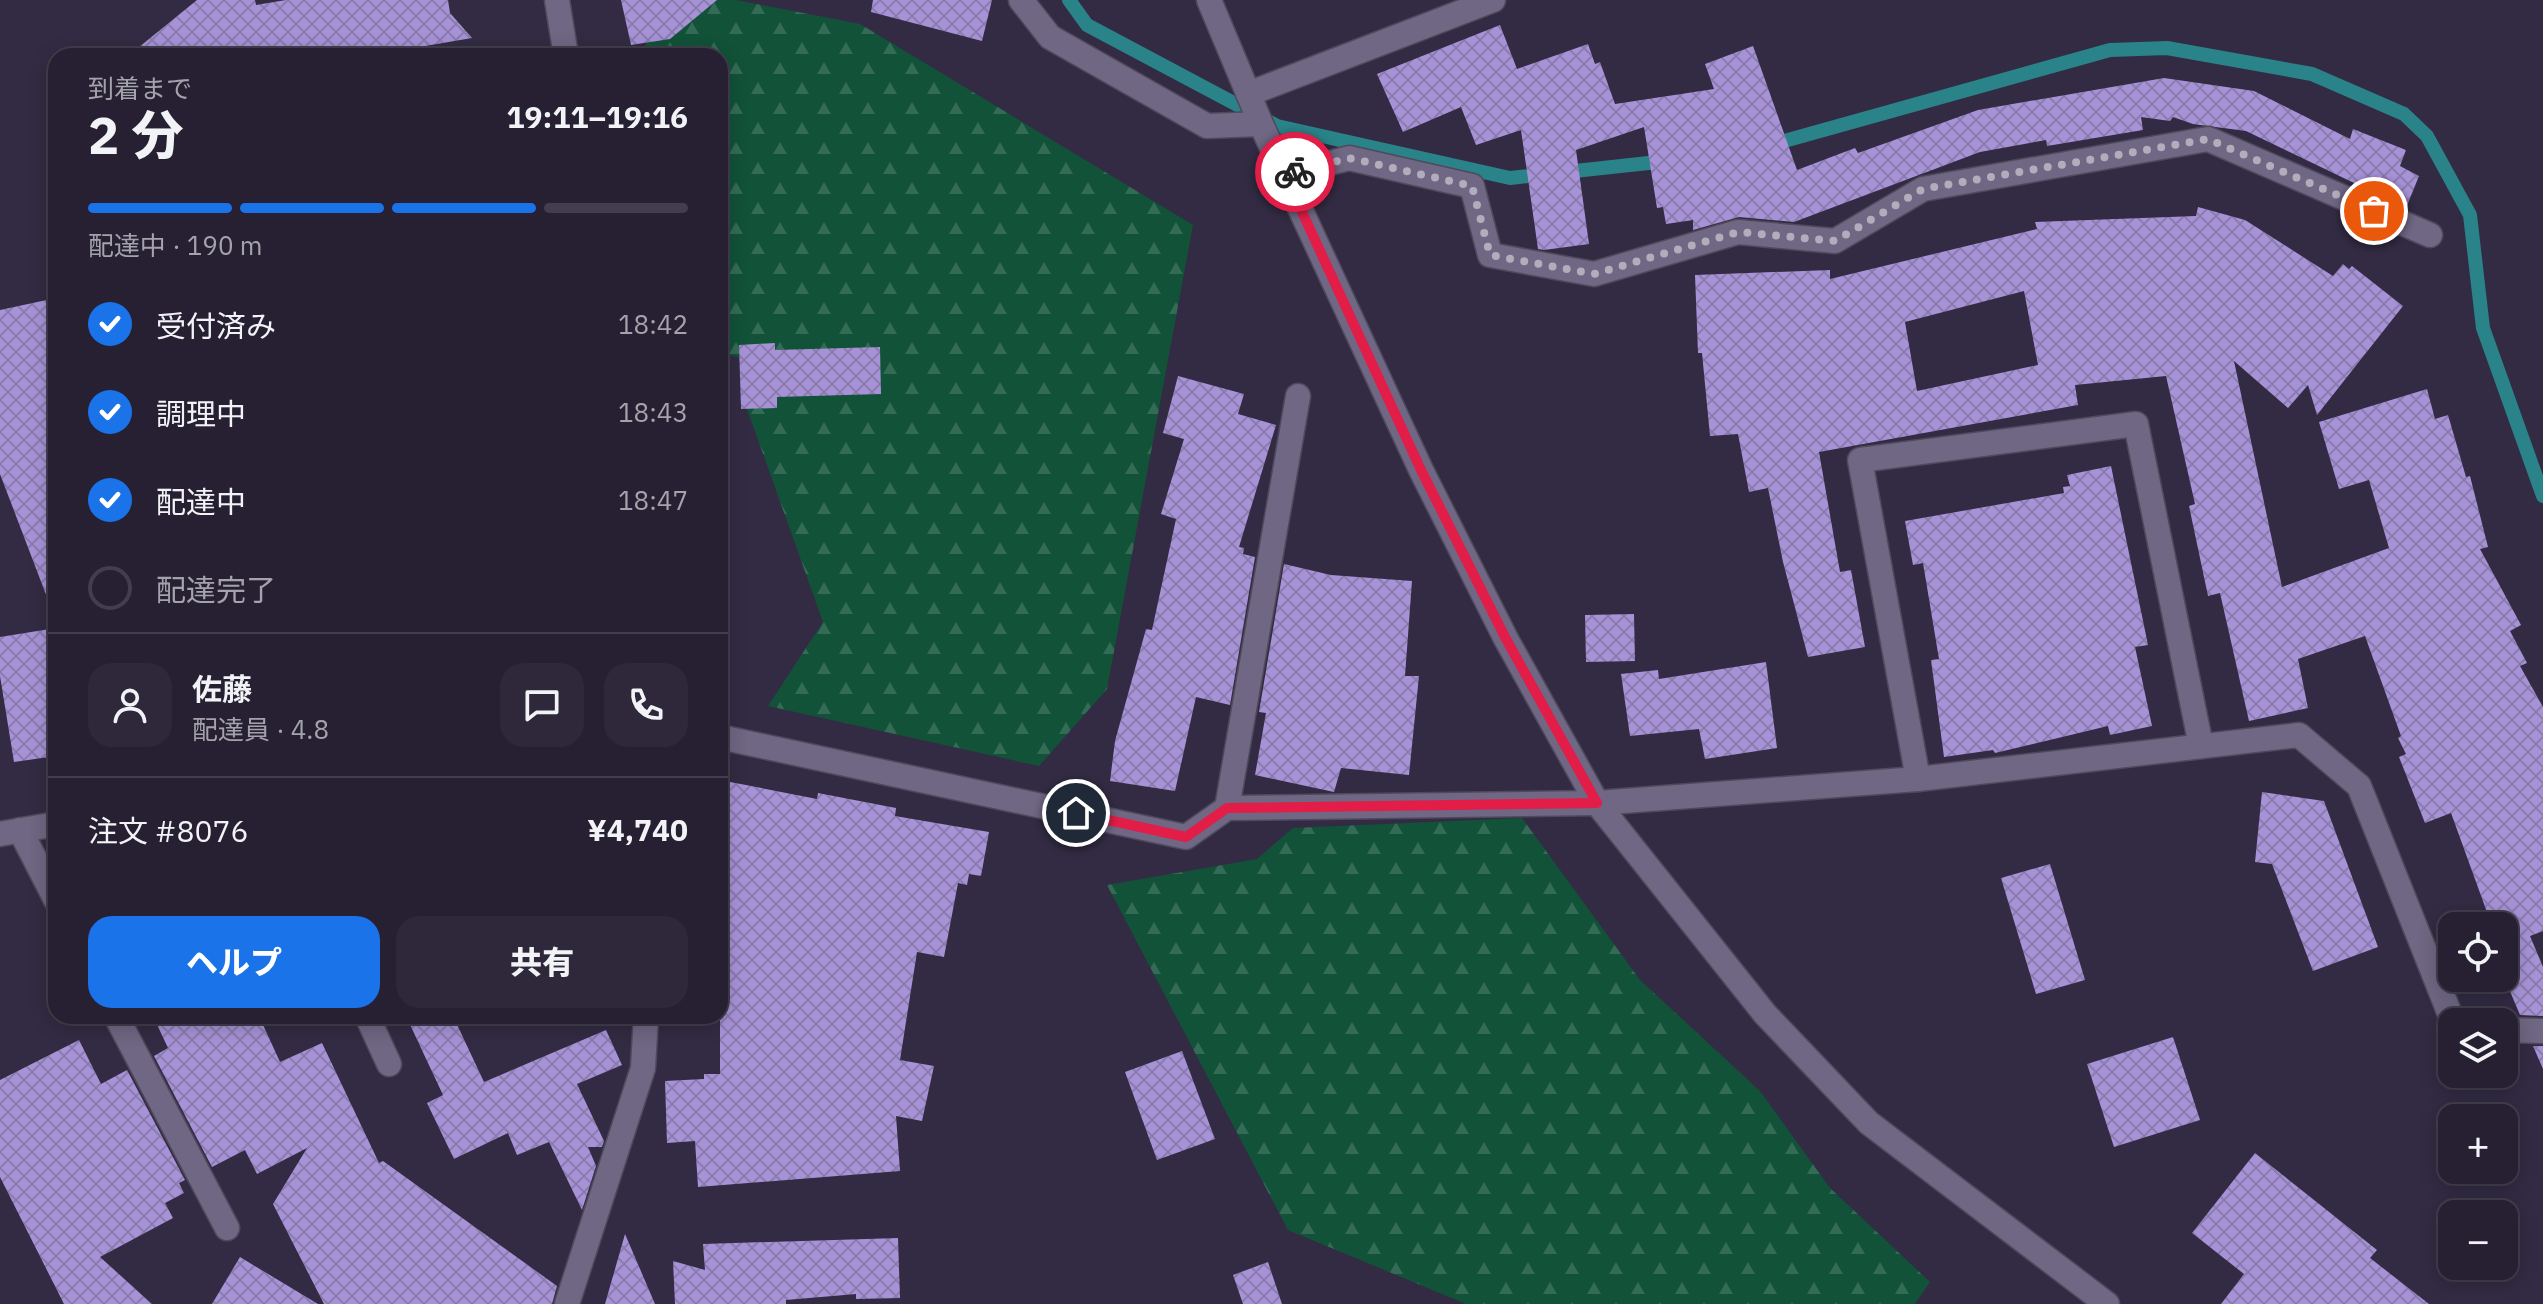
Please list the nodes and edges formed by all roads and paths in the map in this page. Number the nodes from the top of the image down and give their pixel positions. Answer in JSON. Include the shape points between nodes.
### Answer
{"nodes":[{"id":1,"x":557,"y":0,"type":"edge"},
{"id":2,"x":1021,"y":0,"type":"edge"},
{"id":3,"x":1209,"y":0,"type":"edge"},
{"id":4,"x":1493,"y":0,"type":"edge"},
{"id":5,"x":565,"y":48,"type":"edge"},
{"id":6,"x":1248,"y":94,"type":"junction"},
{"id":7,"x":1261,"y":124,"type":"junction"},
{"id":8,"x":1285,"y":175,"type":"junction"},
{"id":9,"x":2430,"y":235,"type":"dead end"},
{"id":10,"x":1298,"y":396,"type":"dead end"},
{"id":11,"x":728,"y":739,"type":"edge"},
{"id":12,"x":2201,"y":746,"type":"junction"},
{"id":13,"x":1918,"y":779,"type":"junction"},
{"id":14,"x":1597,"y":803,"type":"junction"},
{"id":15,"x":1227,"y":808,"type":"junction"},
{"id":16,"x":48,"y":825,"type":"edge"},
{"id":17,"x":10,"y":832,"type":"edge"},
{"id":18,"x":48,"y":888,"type":"edge"},
{"id":19,"x":2447,"y":1008,"type":"edge"},
{"id":20,"x":120,"y":1024,"type":"edge"},
{"id":21,"x":371,"y":1024,"type":"edge"},
{"id":22,"x":646,"y":1024,"type":"edge"},
{"id":23,"x":2518,"y":1030,"type":"edge"},
{"id":24,"x":2543,"y":1031,"type":"edge"},
{"id":25,"x":389,"y":1064,"type":"dead end"},
{"id":26,"x":227,"y":1228,"type":"dead end"},
{"id":27,"x":567,"y":1304,"type":"edge"},
{"id":28,"x":2107,"y":1304,"type":"edge"}],
"edges":[{"from":1,"to":5,"type":"street"},
{"from":2,"to":7,"type":"street","via":[[1050,37],[1207,126]]},
{"from":3,"to":6,"type":"street"},
{"from":4,"to":6,"type":"street"},
{"from":6,"to":7,"type":"street"},
{"from":7,"to":8,"type":"street"},
{"from":8,"to":9,"type":"street","via":[[1349,158],[1472,186],[1490,255],[1594,274],[1738,232],[1835,241],[1923,189],[2208,139]]},
{"from":8,"to":14,"type":"street","via":[[1421,470]]},
{"from":10,"to":15,"type":"street"},
{"from":11,"to":15,"type":"street","via":[[1186,837]]},
{"from":12,"to":13,"type":"street"},
{"from":12,"to":13,"type":"street","via":[[2136,424],[1860,460]]},
{"from":12,"to":19,"type":"street","via":[[2299,735],[2359,786]]},
{"from":13,"to":14,"type":"street"},
{"from":14,"to":15,"type":"street"},
{"from":14,"to":28,"type":"street","via":[[1765,1014],[1869,1123]]},
{"from":16,"to":17,"type":"street"},
{"from":17,"to":18,"type":"street"},
{"from":20,"to":26,"type":"street"},
{"from":21,"to":25,"type":"street"},
{"from":22,"to":27,"type":"street","via":[[643,1068]]},
{"from":23,"to":24,"type":"street"}]}
